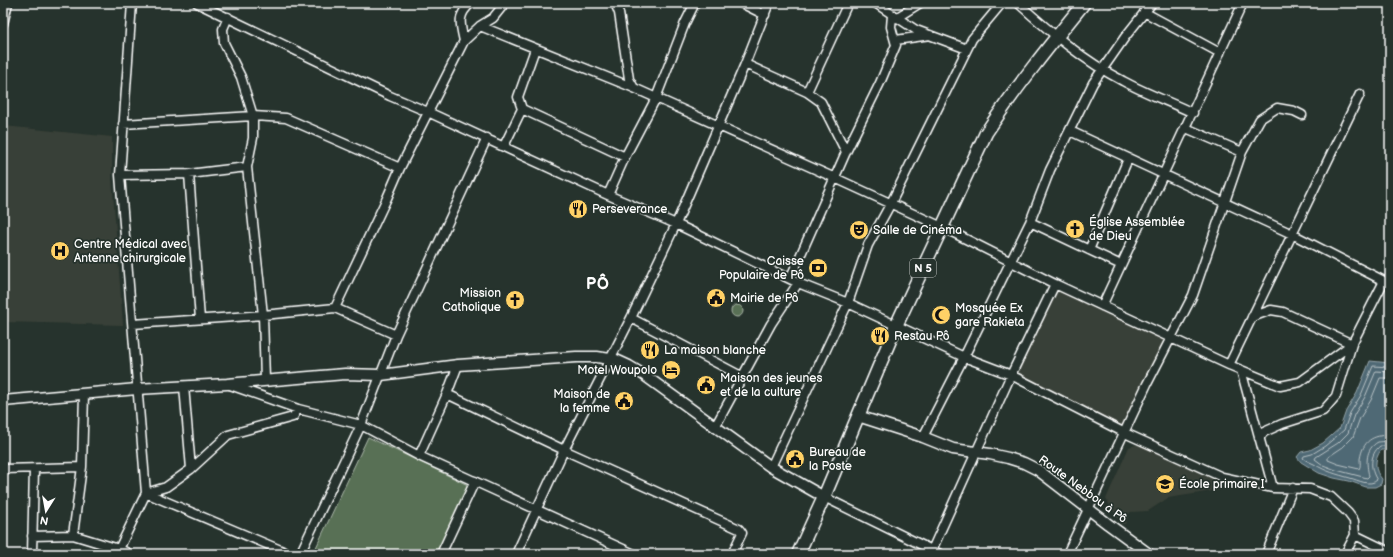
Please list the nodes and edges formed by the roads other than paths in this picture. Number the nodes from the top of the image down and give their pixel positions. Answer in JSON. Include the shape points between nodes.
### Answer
{"nodes":[{"id":1,"x":8,"y":3,"type":"edge"},
{"id":2,"x":132,"y":3,"type":"edge"},
{"id":3,"x":197,"y":3,"type":"edge"},
{"id":4,"x":471,"y":3,"type":"edge"},
{"id":5,"x":505,"y":3,"type":"edge"},
{"id":6,"x":615,"y":3,"type":"edge"},
{"id":7,"x":695,"y":3,"type":"edge"},
{"id":8,"x":741,"y":3,"type":"edge"},
{"id":9,"x":769,"y":3,"type":"edge"},
{"id":10,"x":848,"y":3,"type":"edge"},
{"id":11,"x":875,"y":3,"type":"edge"},
{"id":12,"x":920,"y":3,"type":"edge"},
{"id":13,"x":1002,"y":3,"type":"edge"},
{"id":14,"x":1018,"y":3,"type":"edge"},
{"id":15,"x":1084,"y":3,"type":"edge"},
{"id":16,"x":1152,"y":3,"type":"edge"},
{"id":17,"x":1243,"y":3,"type":"edge"},
{"id":18,"x":1144,"y":12,"type":"junction"},
{"id":19,"x":765,"y":15,"type":"junction"},
{"id":20,"x":894,"y":16,"type":"junction"},
{"id":21,"x":228,"y":17,"type":"junction"},
{"id":22,"x":3,"y":24,"type":"edge"},
{"id":23,"x":480,"y":26,"type":"junction"},
{"id":24,"x":931,"y":34,"type":"junction"},
{"id":25,"x":1056,"y":37,"type":"junction"},
{"id":26,"x":896,"y":40,"type":"junction"},
{"id":27,"x":464,"y":41,"type":"junction"},
{"id":28,"x":535,"y":49,"type":"junction"},
{"id":29,"x":967,"y":49,"type":"junction"},
{"id":30,"x":1220,"y":52,"type":"junction"},
{"id":31,"x":745,"y":64,"type":"junction"},
{"id":32,"x":1102,"y":69,"type":"junction"},
{"id":33,"x":634,"y":88,"type":"junction"},
{"id":34,"x":808,"y":92,"type":"junction"},
{"id":35,"x":1360,"y":94,"type":"dead end"},
{"id":36,"x":656,"y":98,"type":"junction"},
{"id":37,"x":522,"y":109,"type":"junction"},
{"id":38,"x":428,"y":112,"type":"junction"},
{"id":39,"x":1193,"y":113,"type":"junction"},
{"id":40,"x":253,"y":116,"type":"junction"},
{"id":41,"x":1302,"y":116,"type":"dead end"},
{"id":42,"x":123,"y":124,"type":"junction"},
{"id":43,"x":718,"y":126,"type":"junction"},
{"id":44,"x":1186,"y":128,"type":"junction"},
{"id":45,"x":1070,"y":131,"type":"junction"},
{"id":46,"x":487,"y":138,"type":"junction"},
{"id":47,"x":504,"y":146,"type":"junction"},
{"id":48,"x":846,"y":152,"type":"junction"},
{"id":49,"x":1242,"y":152,"type":"junction"},
{"id":50,"x":625,"y":157,"type":"junction"},
{"id":51,"x":1128,"y":159,"type":"junction"},
{"id":52,"x":247,"y":167,"type":"junction"},
{"id":53,"x":400,"y":168,"type":"junction"},
{"id":54,"x":189,"y":174,"type":"junction"},
{"id":55,"x":120,"y":175,"type":"junction"},
{"id":56,"x":1163,"y":175,"type":"junction"},
{"id":57,"x":835,"y":178,"type":"junction"},
{"id":58,"x":608,"y":195,"type":"junction"},
{"id":59,"x":891,"y":203,"type":"junction"},
{"id":60,"x":1223,"y":203,"type":"junction"},
{"id":61,"x":1030,"y":222,"type":"junction"},
{"id":62,"x":676,"y":224,"type":"junction"},
{"id":63,"x":942,"y":227,"type":"junction"},
{"id":64,"x":1292,"y":234,"type":"junction"},
{"id":65,"x":1089,"y":250,"type":"junction"},
{"id":66,"x":1010,"y":262,"type":"junction"},
{"id":67,"x":1121,"y":265,"type":"junction"},
{"id":68,"x":794,"y":281,"type":"junction"},
{"id":69,"x":1387,"y":281,"type":"edge"},
{"id":70,"x":1055,"y":284,"type":"junction"},
{"id":71,"x":848,"y":304,"type":"junction"},
{"id":72,"x":1102,"y":306,"type":"junction"},
{"id":73,"x":335,"y":308,"type":"junction"},
{"id":74,"x":264,"y":315,"type":"junction"},
{"id":75,"x":1252,"y":317,"type":"junction"},
{"id":76,"x":631,"y":318,"type":"junction"},
{"id":77,"x":200,"y":319,"type":"junction"},
{"id":78,"x":133,"y":324,"type":"junction"},
{"id":79,"x":896,"y":326,"type":"junction"},
{"id":80,"x":396,"y":334,"type":"junction"},
{"id":81,"x":1170,"y":338,"type":"junction"},
{"id":82,"x":1352,"y":344,"type":"junction"},
{"id":83,"x":964,"y":357,"type":"junction"},
{"id":84,"x":610,"y":360,"type":"junction"},
{"id":85,"x":458,"y":365,"type":"junction"},
{"id":86,"x":1229,"y":365,"type":"junction"},
{"id":87,"x":1241,"y":370,"type":"junction"},
{"id":88,"x":381,"y":375,"type":"junction"},
{"id":89,"x":1011,"y":376,"type":"junction"},
{"id":90,"x":743,"y":377,"type":"junction"},
{"id":91,"x":265,"y":380,"type":"junction"},
{"id":92,"x":227,"y":384,"type":"junction"},
{"id":93,"x":184,"y":386,"type":"junction"},
{"id":94,"x":136,"y":389,"type":"junction"},
{"id":95,"x":84,"y":394,"type":"junction"},
{"id":96,"x":447,"y":394,"type":"junction"},
{"id":97,"x":3,"y":401,"type":"edge"},
{"id":98,"x":298,"y":409,"type":"junction"},
{"id":99,"x":858,"y":416,"type":"junction"},
{"id":100,"x":362,"y":425,"type":"junction"},
{"id":101,"x":715,"y":427,"type":"junction"},
{"id":102,"x":1125,"y":433,"type":"junction"},
{"id":103,"x":923,"y":437,"type":"junction"},
{"id":104,"x":1259,"y":438,"type":"junction"},
{"id":105,"x":564,"y":450,"type":"junction"},
{"id":106,"x":976,"y":452,"type":"junction"},
{"id":107,"x":419,"y":456,"type":"junction"},
{"id":108,"x":82,"y":467,"type":"junction"},
{"id":109,"x":771,"y":467,"type":"junction"},
{"id":110,"x":3,"y":469,"type":"edge"},
{"id":111,"x":34,"y":469,"type":"junction"},
{"id":112,"x":191,"y":469,"type":"junction"},
{"id":113,"x":475,"y":481,"type":"junction"},
{"id":114,"x":1273,"y":488,"type":"junction"},
{"id":115,"x":1293,"y":488,"type":"junction"},
{"id":116,"x":146,"y":493,"type":"junction"},
{"id":117,"x":824,"y":497,"type":"junction"},
{"id":118,"x":1089,"y":508,"type":"junction"},
{"id":119,"x":536,"y":509,"type":"junction"},
{"id":120,"x":73,"y":535,"type":"junction"},
{"id":121,"x":1355,"y":535,"type":"junction"},
{"id":122,"x":32,"y":536,"type":"junction"},
{"id":123,"x":120,"y":549,"type":"junction"},
{"id":124,"x":936,"y":552,"type":"edge"},
{"id":125,"x":1390,"y":552,"type":"edge"},
{"id":126,"x":32,"y":554,"type":"edge"},
{"id":127,"x":130,"y":554,"type":"edge"},
{"id":128,"x":290,"y":554,"type":"edge"},
{"id":129,"x":300,"y":554,"type":"edge"},
{"id":130,"x":441,"y":554,"type":"edge"},
{"id":131,"x":516,"y":554,"type":"edge"},
{"id":132,"x":634,"y":554,"type":"edge"},
{"id":133,"x":732,"y":554,"type":"edge"},
{"id":134,"x":798,"y":554,"type":"edge"},
{"id":135,"x":1067,"y":554,"type":"edge"},
{"id":136,"x":1149,"y":554,"type":"edge"},
{"id":137,"x":1266,"y":554,"type":"edge"},
{"id":138,"x":1345,"y":554,"type":"edge"}],
"edges":[{"from":1,"to":22,"type":"street"},
{"from":2,"to":42,"type":"street"},
{"from":3,"to":21,"type":"street"},
{"from":4,"to":27,"type":"street","via":[[464,9],[459,22]]},
{"from":5,"to":23,"type":"street","via":[[492,18]]},
{"from":6,"to":33,"type":"street","via":[[619,13],[629,79]]},
{"from":7,"to":36,"type":"street"},
{"from":8,"to":19,"type":"street"},
{"from":9,"to":19,"type":"street"},
{"from":10,"to":34,"type":"street"},
{"from":11,"to":20,"type":"street"},
{"from":12,"to":20,"type":"street"},
{"from":13,"to":29,"type":"street","via":[[972,39]]},
{"from":14,"to":25,"type":"street"},
{"from":15,"to":25,"type":"highway","number":"N 5"},
{"from":16,"to":18,"type":"street"},
{"from":17,"to":30,"type":"street"},
{"from":18,"to":30,"type":"street"},
{"from":18,"to":32,"type":"street"},
{"from":19,"to":31,"type":"street"},
{"from":20,"to":24,"type":"street","via":[[916,30]]},
{"from":20,"to":26,"type":"street","via":[[892,27]]},
{"from":21,"to":38,"type":"street"},
{"from":21,"to":40,"type":"street","via":[[223,29],[224,43],[241,77]]},
{"from":23,"to":27,"type":"street"},
{"from":23,"to":28,"type":"street"},
{"from":24,"to":26,"type":"street"},
{"from":24,"to":29,"type":"street"},
{"from":25,"to":32,"type":"street"},
{"from":25,"to":63,"type":"highway","number":"N 5","via":[[986,133]]},
{"from":26,"to":48,"type":"street","via":[[880,83]]},
{"from":27,"to":38,"type":"street"},
{"from":28,"to":33,"type":"street"},
{"from":28,"to":37,"type":"street","via":[[518,97]]},
{"from":29,"to":59,"type":"street"},
{"from":30,"to":39,"type":"street"},
{"from":31,"to":34,"type":"street"},
{"from":31,"to":43,"type":"street"},
{"from":32,"to":39,"type":"street","via":[[1123,82]]},
{"from":32,"to":45,"type":"street"},
{"from":33,"to":36,"type":"street"},
{"from":34,"to":48,"type":"street","via":[[821,102]]},
{"from":35,"to":64,"type":"street"},
{"from":36,"to":43,"type":"street"},
{"from":36,"to":50,"type":"street"},
{"from":37,"to":47,"type":"street"},
{"from":37,"to":50,"type":"street"},
{"from":38,"to":46,"type":"street"},
{"from":38,"to":53,"type":"street"},
{"from":39,"to":44,"type":"street"},
{"from":40,"to":42,"type":"street"},
{"from":40,"to":52,"type":"street","via":[[253,138]]},
{"from":40,"to":53,"type":"street","via":[[286,118]]},
{"from":41,"to":49,"type":"street","via":[[1294,111],[1277,108],[1260,119]]},
{"from":42,"to":55,"type":"street"},
{"from":43,"to":57,"type":"street"},
{"from":43,"to":62,"type":"street"},
{"from":44,"to":49,"type":"street"},
{"from":44,"to":56,"type":"street"},
{"from":45,"to":51,"type":"street"},
{"from":45,"to":61,"type":"street","via":[[1050,170]]},
{"from":46,"to":47,"type":"street"},
{"from":46,"to":80,"type":"street"},
{"from":47,"to":58,"type":"street"},
{"from":48,"to":57,"type":"street"},
{"from":49,"to":60,"type":"street"},
{"from":50,"to":58,"type":"street"},
{"from":51,"to":56,"type":"street"},
{"from":51,"to":65,"type":"street"},
{"from":52,"to":54,"type":"street"},
{"from":52,"to":74,"type":"street"},
{"from":53,"to":73,"type":"street"},
{"from":54,"to":55,"type":"street"},
{"from":54,"to":77,"type":"street"},
{"from":55,"to":78,"type":"street"},
{"from":56,"to":60,"type":"street"},
{"from":56,"to":67,"type":"street"},
{"from":57,"to":59,"type":"street"},
{"from":57,"to":68,"type":"street"},
{"from":58,"to":62,"type":"street"},
{"from":59,"to":63,"type":"street"},
{"from":59,"to":71,"type":"street","via":[[868,245]]},
{"from":60,"to":64,"type":"street"},
{"from":60,"to":81,"type":"street","via":[[1193,295]]},
{"from":61,"to":65,"type":"street"},
{"from":61,"to":66,"type":"street"},
{"from":62,"to":68,"type":"street"},
{"from":62,"to":76,"type":"street"},
{"from":63,"to":66,"type":"street"},
{"from":63,"to":79,"type":"highway","number":"N 5"},
{"from":64,"to":69,"type":"street"},
{"from":64,"to":75,"type":"street"},
{"from":65,"to":67,"type":"street"},
{"from":66,"to":70,"type":"street"},
{"from":66,"to":83,"type":"street"},
{"from":67,"to":72,"type":"street"},
{"from":68,"to":71,"type":"street"},
{"from":68,"to":90,"type":"street"},
{"from":69,"to":82,"type":"street"},
{"from":70,"to":72,"type":"street"},
{"from":70,"to":89,"type":"street"},
{"from":71,"to":79,"type":"street"},
{"from":71,"to":109,"type":"street"},
{"from":72,"to":81,"type":"street"},
{"from":73,"to":74,"type":"street"},
{"from":73,"to":80,"type":"street"},
{"from":74,"to":77,"type":"street"},
{"from":74,"to":91,"type":"street"},
{"from":75,"to":82,"type":"street","via":[[1271,310],[1283,312]]},
{"from":75,"to":86,"type":"street"},
{"from":76,"to":84,"type":"street"},
{"from":76,"to":90,"type":"street"},
{"from":77,"to":78,"type":"street"},
{"from":78,"to":94,"type":"street"},
{"from":79,"to":83,"type":"street"},
{"from":79,"to":99,"type":"highway","number":"N 5"},
{"from":80,"to":88,"type":"street"},
{"from":81,"to":86,"type":"street"},
{"from":81,"to":102,"type":"street"},
{"from":82,"to":87,"type":"street","via":[[1300,382],[1280,386]]},
{"from":82,"to":104,"type":"street","via":[[1336,396],[1323,411],[1282,424],[1264,432]]},
{"from":83,"to":89,"type":"street"},
{"from":83,"to":103,"type":"street"},
{"from":84,"to":85,"type":"main road","via":[[576,357]]},
{"from":84,"to":101,"type":"main road","via":[[616,360],[644,375]]},
{"from":84,"to":105,"type":"street"},
{"from":85,"to":88,"type":"main road"},
{"from":85,"to":96,"type":"street"},
{"from":86,"to":87,"type":"street"},
{"from":87,"to":104,"type":"street"},
{"from":88,"to":91,"type":"main road","via":[[345,374]]},
{"from":88,"to":100,"type":"street"},
{"from":89,"to":102,"type":"street"},
{"from":89,"to":106,"type":"street"},
{"from":90,"to":101,"type":"street"},
{"from":91,"to":92,"type":"main road"},
{"from":92,"to":93,"type":"main road"},
{"from":92,"to":98,"type":"street"},
{"from":93,"to":94,"type":"main road"},
{"from":93,"to":112,"type":"street"},
{"from":94,"to":95,"type":"main road"},
{"from":94,"to":116,"type":"street"},
{"from":95,"to":97,"type":"main road"},
{"from":95,"to":108,"type":"street"},
{"from":96,"to":105,"type":"street"},
{"from":96,"to":107,"type":"street"},
{"from":98,"to":100,"type":"street"},
{"from":98,"to":112,"type":"street","via":[[293,417],[228,435]]},
{"from":99,"to":103,"type":"main road","name":"Route Nebbou à Pô"},
{"from":99,"to":117,"type":"highway","number":"N 5"},
{"from":100,"to":107,"type":"street"},
{"from":100,"to":129,"type":"street"},
{"from":101,"to":109,"type":"main road"},
{"from":102,"to":114,"type":"street","via":[[1222,477]]},
{"from":102,"to":118,"type":"street"},
{"from":103,"to":106,"type":"main road","name":"Route Nebbou à Pô","via":[[953,449]]},
{"from":104,"to":114,"type":"street"},
{"from":105,"to":119,"type":"street"},
{"from":105,"to":133,"type":"street","via":[[739,529],[742,533]]},
{"from":106,"to":118,"type":"main road","name":"Route Nebbou à Pô","via":[[1024,463],[1038,470]]},
{"from":106,"to":124,"type":"street"},
{"from":107,"to":113,"type":"street"},
{"from":108,"to":111,"type":"street"},
{"from":108,"to":120,"type":"street"},
{"from":109,"to":117,"type":"main road"},
{"from":110,"to":111,"type":"street"},
{"from":111,"to":122,"type":"street"},
{"from":112,"to":116,"type":"street","via":[[166,487]]},
{"from":113,"to":119,"type":"street"},
{"from":113,"to":130,"type":"street"},
{"from":114,"to":115,"type":"street"},
{"from":115,"to":121,"type":"street","via":[[1310,489],[1330,497],[1354,521]]},
{"from":115,"to":137,"type":"street"},
{"from":116,"to":123,"type":"street"},
{"from":116,"to":128,"type":"street"},
{"from":117,"to":124,"type":"street"},
{"from":117,"to":134,"type":"highway","number":"N 5"},
{"from":118,"to":135,"type":"street"},
{"from":118,"to":136,"type":"main road","name":"Route Nebbou à Pô"},
{"from":119,"to":131,"type":"street"},
{"from":119,"to":132,"type":"street"},
{"from":120,"to":122,"type":"street"},
{"from":120,"to":123,"type":"street"},
{"from":121,"to":125,"type":"street"},
{"from":121,"to":138,"type":"street"},
{"from":122,"to":126,"type":"street"},
{"from":123,"to":127,"type":"street"}]}
